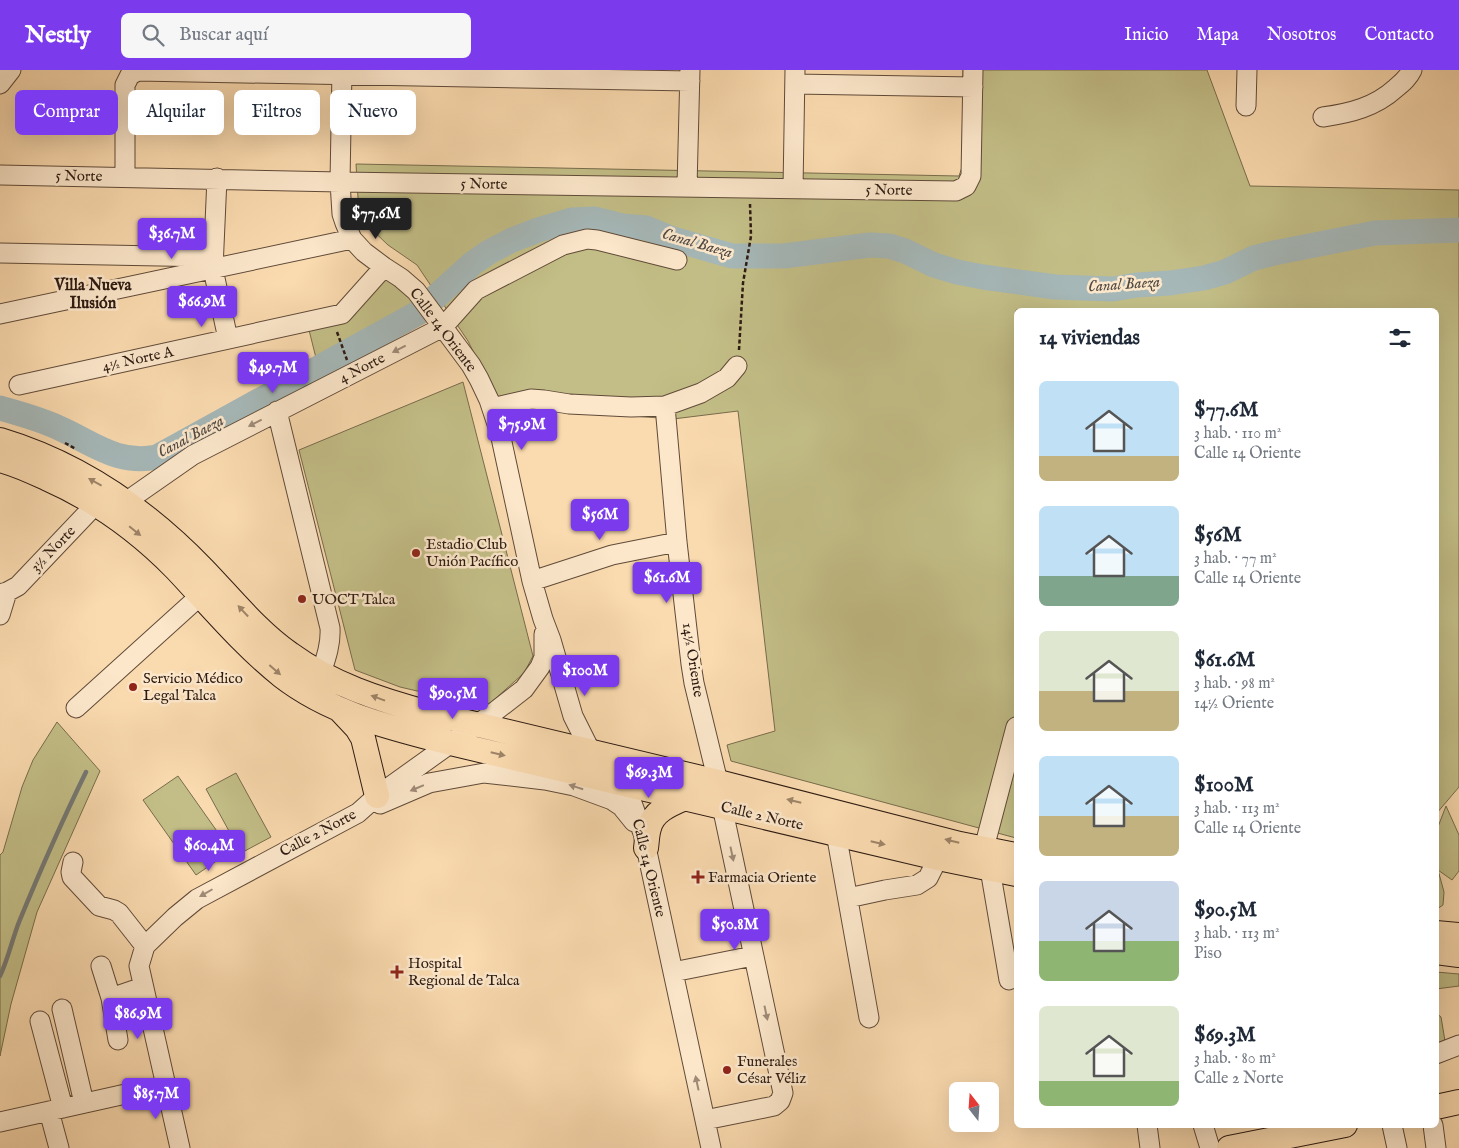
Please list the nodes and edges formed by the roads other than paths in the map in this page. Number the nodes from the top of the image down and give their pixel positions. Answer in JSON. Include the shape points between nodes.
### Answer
{"nodes":[{"id":1,"x":11,"y":70,"type":"edge"},
{"id":2,"x":1247,"y":70,"type":"edge"},
{"id":3,"x":1412,"y":70,"type":"edge"},
{"id":4,"x":342,"y":72,"type":"edge"},
{"id":5,"x":690,"y":76,"type":"edge"},
{"id":6,"x":795,"y":77,"type":"edge"},
{"id":7,"x":973,"y":78,"type":"edge"},
{"id":8,"x":0,"y":84,"type":"edge"},
{"id":9,"x":1246,"y":106,"type":"dead end"},
{"id":10,"x":1323,"y":117,"type":"dead end"},
{"id":11,"x":0,"y":175,"type":"edge"},
{"id":12,"x":125,"y":177,"type":"junction"},
{"id":13,"x":217,"y":178,"type":"junction"},
{"id":14,"x":340,"y":182,"type":"junction"},
{"id":15,"x":687,"y":187,"type":"junction"},
{"id":16,"x":793,"y":189,"type":"junction"},
{"id":17,"x":352,"y":239,"type":"junction"},
{"id":18,"x":0,"y":253,"type":"edge"},
{"id":19,"x":677,"y":260,"type":"dead end"},
{"id":20,"x":213,"y":263,"type":"junction"},
{"id":21,"x":384,"y":267,"type":"junction"},
{"id":22,"x":0,"y":314,"type":"edge"},
{"id":23,"x":438,"y":320,"type":"junction"},
{"id":24,"x":228,"y":339,"type":"junction"},
{"id":25,"x":737,"y":366,"type":"road end"},
{"id":26,"x":19,"y":385,"type":"dead end"},
{"id":27,"x":492,"y":408,"type":"junction"},
{"id":28,"x":277,"y":411,"type":"junction"},
{"id":29,"x":666,"y":412,"type":"junction"},
{"id":30,"x":0,"y":440,"type":"edge"},
{"id":31,"x":0,"y":460,"type":"edge"},
{"id":32,"x":127,"y":501,"type":"junction"},
{"id":33,"x":96,"y":504,"type":"junction"},
{"id":34,"x":677,"y":542,"type":"junction"},
{"id":35,"x":532,"y":581,"type":"junction"},
{"id":36,"x":4,"y":593,"type":"edge"},
{"id":37,"x":201,"y":596,"type":"junction"},
{"id":38,"x":0,"y":615,"type":"edge"},
{"id":39,"x":542,"y":620,"type":"junction"},
{"id":40,"x":321,"y":673,"type":"junction"},
{"id":41,"x":76,"y":708,"type":"dead end"},
{"id":42,"x":338,"y":708,"type":"junction"},
{"id":43,"x":476,"y":724,"type":"junction"},
{"id":44,"x":1014,"y":736,"type":"edge"},
{"id":45,"x":450,"y":743,"type":"junction"},
{"id":46,"x":591,"y":752,"type":"junction"},
{"id":47,"x":620,"y":782,"type":"junction"},
{"id":48,"x":718,"y":782,"type":"junction"},
{"id":49,"x":377,"y":796,"type":"junction"},
{"id":50,"x":685,"y":798,"type":"junction"},
{"id":51,"x":722,"y":806,"type":"junction"},
{"id":52,"x":358,"y":813,"type":"junction"},
{"id":53,"x":836,"y":834,"type":"junction"},
{"id":54,"x":645,"y":841,"type":"junction"},
{"id":55,"x":1014,"y":855,"type":"edge"},
{"id":56,"x":938,"y":858,"type":"junction"},
{"id":57,"x":987,"y":859,"type":"junction"},
{"id":58,"x":73,"y":862,"type":"dead end"},
{"id":59,"x":1014,"y":873,"type":"edge"},
{"id":60,"x":848,"y":898,"type":"junction"},
{"id":61,"x":1439,"y":933,"type":"edge"},
{"id":62,"x":1459,"y":935,"type":"edge"},
{"id":63,"x":145,"y":946,"type":"junction"},
{"id":64,"x":1439,"y":952,"type":"edge"},
{"id":65,"x":1459,"y":955,"type":"edge"},
{"id":66,"x":753,"y":956,"type":"junction"},
{"id":67,"x":101,"y":966,"type":"dead end"},
{"id":68,"x":673,"y":972,"type":"junction"},
{"id":69,"x":1009,"y":980,"type":"dead end"},
{"id":70,"x":143,"y":988,"type":"junction"},
{"id":71,"x":111,"y":998,"type":"junction"},
{"id":72,"x":62,"y":1009,"type":"dead end"},
{"id":73,"x":869,"y":1018,"type":"dead end"},
{"id":74,"x":40,"y":1021,"type":"dead end"},
{"id":75,"x":118,"y":1040,"type":"dead end"},
{"id":76,"x":1459,"y":1045,"type":"edge"},
{"id":77,"x":1439,"y":1053,"type":"edge"},
{"id":78,"x":166,"y":1085,"type":"junction"},
{"id":79,"x":1459,"y":1102,"type":"edge"},
{"id":80,"x":84,"y":1103,"type":"junction"},
{"id":81,"x":1439,"y":1105,"type":"edge"},
{"id":82,"x":56,"y":1110,"type":"junction"},
{"id":83,"x":705,"y":1120,"type":"junction"},
{"id":84,"x":0,"y":1122,"type":"edge"},
{"id":85,"x":1147,"y":1128,"type":"edge"},
{"id":86,"x":1204,"y":1128,"type":"edge"},
{"id":87,"x":1330,"y":1128,"type":"edge"},
{"id":88,"x":1393,"y":1128,"type":"edge"},
{"id":89,"x":1433,"y":1128,"type":"edge"},
{"id":90,"x":59,"y":1148,"type":"edge"},
{"id":91,"x":180,"y":1148,"type":"edge"},
{"id":92,"x":711,"y":1148,"type":"edge"},
{"id":93,"x":1150,"y":1148,"type":"edge"},
{"id":94,"x":1210,"y":1148,"type":"edge"},
{"id":95,"x":1229,"y":1148,"type":"edge"},
{"id":96,"x":1396,"y":1148,"type":"edge"},
{"id":97,"x":1436,"y":1148,"type":"edge"}],
"edges":[{"from":1,"to":8,"type":"street"},
{"from":2,"to":9,"type":"street"},
{"from":3,"to":10,"type":"street","via":[[1386,97],[1364,109]]},
{"from":4,"to":5,"type":"street"},
{"from":4,"to":12,"type":"street","via":[[138,71],[130,75],[125,85]]},
{"from":4,"to":14,"type":"street","name":"Calle 14 Oriente"},
{"from":5,"to":15,"type":"street"},
{"from":6,"to":7,"type":"street"},
{"from":6,"to":16,"type":"street"},
{"from":7,"to":16,"type":"street","name":"5 Norte","via":[[971,176],[966,186],[956,191]]},
{"from":11,"to":12,"type":"street","name":"5 Norte"},
{"from":12,"to":13,"type":"street","name":"5 Norte"},
{"from":13,"to":14,"type":"street","name":"5 Norte"},
{"from":13,"to":20,"type":"street"},
{"from":14,"to":15,"type":"street","name":"5 Norte"},
{"from":14,"to":17,"type":"street","name":"Calle 14 Oriente","via":[[342,214]]},
{"from":15,"to":16,"type":"street","name":"5 Norte"},
{"from":17,"to":20,"type":"street"},
{"from":17,"to":21,"type":"street","name":"Calle 14 Oriente"},
{"from":18,"to":20,"type":"street"},
{"from":19,"to":23,"type":"street","via":[[598,240],[575,241],[476,290]]},
{"from":20,"to":22,"type":"street"},
{"from":20,"to":24,"type":"street"},
{"from":21,"to":23,"type":"street","name":"Calle 14 Oriente","via":[[416,291]]},
{"from":21,"to":24,"type":"street","name":"4½ Norte A","via":[[342,314]]},
{"from":23,"to":27,"type":"street","name":"Calle 14 Oriente","via":[[471,364]]},
{"from":23,"to":28,"type":"street","name":"4 Norte","one_way":true,"via":[[351,373]]},
{"from":24,"to":26,"type":"street","name":"4½ Norte A"},
{"from":25,"to":29,"type":"street","via":[[727,378]]},
{"from":27,"to":29,"type":"street","via":[[531,399]]},
{"from":27,"to":35,"type":"street","name":"Calle 14 Oriente"},
{"from":28,"to":32,"type":"street","name":"4 Norte","one_way":true,"via":[[193,455]]},
{"from":28,"to":40,"type":"street","via":[[330,628],[331,638]]},
{"from":29,"to":34,"type":"street","name":"14½ Oriente"},
{"from":32,"to":30,"type":"main road","one_way":true,"via":[[78,472]]},
{"from":31,"to":33,"type":"main road","via":[[47,478]]},
{"from":40,"to":32,"type":"main road","one_way":true,"via":[[273,642],[186,552]]},
{"from":33,"to":36,"type":"street","name":"3½ Norte","via":[[18,586]]},
{"from":33,"to":37,"type":"main road","one_way":true,"via":[[156,549]]},
{"from":34,"to":35,"type":"street","via":[[612,555]]},
{"from":34,"to":48,"type":"street","name":"14½ Oriente","via":[[694,683]]},
{"from":35,"to":39,"type":"street","name":"Calle 14 Oriente"},
{"from":36,"to":38,"type":"street","name":"3½ Norte"},
{"from":37,"to":41,"type":"street"},
{"from":37,"to":42,"type":"main road","one_way":true,"via":[[283,677],[313,697]]},
{"from":39,"to":43,"type":"street","name":"Calle 2 Norte","via":[[544,657],[540,667],[524,688]]},
{"from":39,"to":46,"type":"street","name":"Calle 14 Oriente","via":[[552,640],[573,716]]},
{"from":43,"to":40,"type":"main road","one_way":true,"via":[[384,700]]},
{"from":42,"to":45,"type":"main road","via":[[376,723]]},
{"from":42,"to":49,"type":"main road","via":[[358,728],[363,738]]},
{"from":43,"to":45,"type":"street","name":"Calle 2 Norte"},
{"from":43,"to":46,"type":"main road","name":"Calle 2 Norte"},
{"from":44,"to":57,"type":"street"},
{"from":45,"to":47,"type":"main road","name":"Calle 2 Norte","one_way":true},
{"from":45,"to":49,"type":"street","name":"Calle 2 Norte"},
{"from":46,"to":47,"type":"street","name":"Calle 14 Oriente"},
{"from":46,"to":48,"type":"main road","name":"Calle 2 Norte"},
{"from":47,"to":50,"type":"main road","name":"Calle 2 Norte"},
{"from":47,"to":54,"type":"street","name":"Calle 14 Oriente","via":[[632,802]]},
{"from":57,"to":48,"type":"main road","name":"Calle 2 Norte","one_way":true},
{"from":49,"to":52,"type":"street","name":"Calle 2 Norte"},
{"from":50,"to":51,"type":"main road","name":"Calle 2 Norte"},
{"from":50,"to":54,"type":"main road","via":[[659,812],[649,826]]},
{"from":51,"to":53,"type":"main road","name":"Calle 2 Norte"},
{"from":51,"to":66,"type":"street","one_way":true},
{"from":54,"to":52,"type":"street","one_way":true,"via":[[621,806],[612,800],[546,780],[484,773],[429,783]]},
{"from":52,"to":63,"type":"street","name":"Calle 2 Norte","one_way":true,"via":[[197,899]]},
{"from":53,"to":56,"type":"main road","name":"Calle 2 Norte","one_way":true},
{"from":53,"to":60,"type":"street"},
{"from":54,"to":68,"type":"street","name":"Calle 14 Oriente"},
{"from":55,"to":57,"type":"main road","name":"Calle 2 Norte"},
{"from":56,"to":57,"type":"main road","name":"Calle 2 Norte"},
{"from":56,"to":60,"type":"street","via":[[928,878],[917,885]]},
{"from":57,"to":59,"type":"main road","name":"Calle 2 Norte"},
{"from":57,"to":69,"type":"street"},
{"from":58,"to":63,"type":"street","via":[[72,877],[99,906],[119,913]]},
{"from":60,"to":73,"type":"street"},
{"from":61,"to":62,"type":"main road"},
{"from":63,"to":70,"type":"street","via":[[138,966]]},
{"from":64,"to":65,"type":"main road"},
{"from":66,"to":68,"type":"street"},
{"from":66,"to":83,"type":"street","one_way":true,"via":[[782,1097],[770,1107]]},
{"from":67,"to":71,"type":"street"},
{"from":83,"to":68,"type":"street","name":"Calle 14 Oriente","one_way":true},
{"from":70,"to":71,"type":"street"},
{"from":70,"to":78,"type":"street"},
{"from":71,"to":75,"type":"street"},
{"from":72,"to":80,"type":"street"},
{"from":74,"to":82,"type":"street"},
{"from":76,"to":77,"type":"street"},
{"from":78,"to":80,"type":"street"},
{"from":78,"to":91,"type":"street"},
{"from":79,"to":81,"type":"main road"},
{"from":80,"to":82,"type":"street"},
{"from":82,"to":84,"type":"street"},
{"from":82,"to":90,"type":"street"},
{"from":83,"to":92,"type":"street","name":"Calle 14 Oriente"},
{"from":85,"to":93,"type":"street"},
{"from":86,"to":94,"type":"street"},
{"from":87,"to":95,"type":"main road"},
{"from":88,"to":96,"type":"street"},
{"from":89,"to":97,"type":"street"}]}
